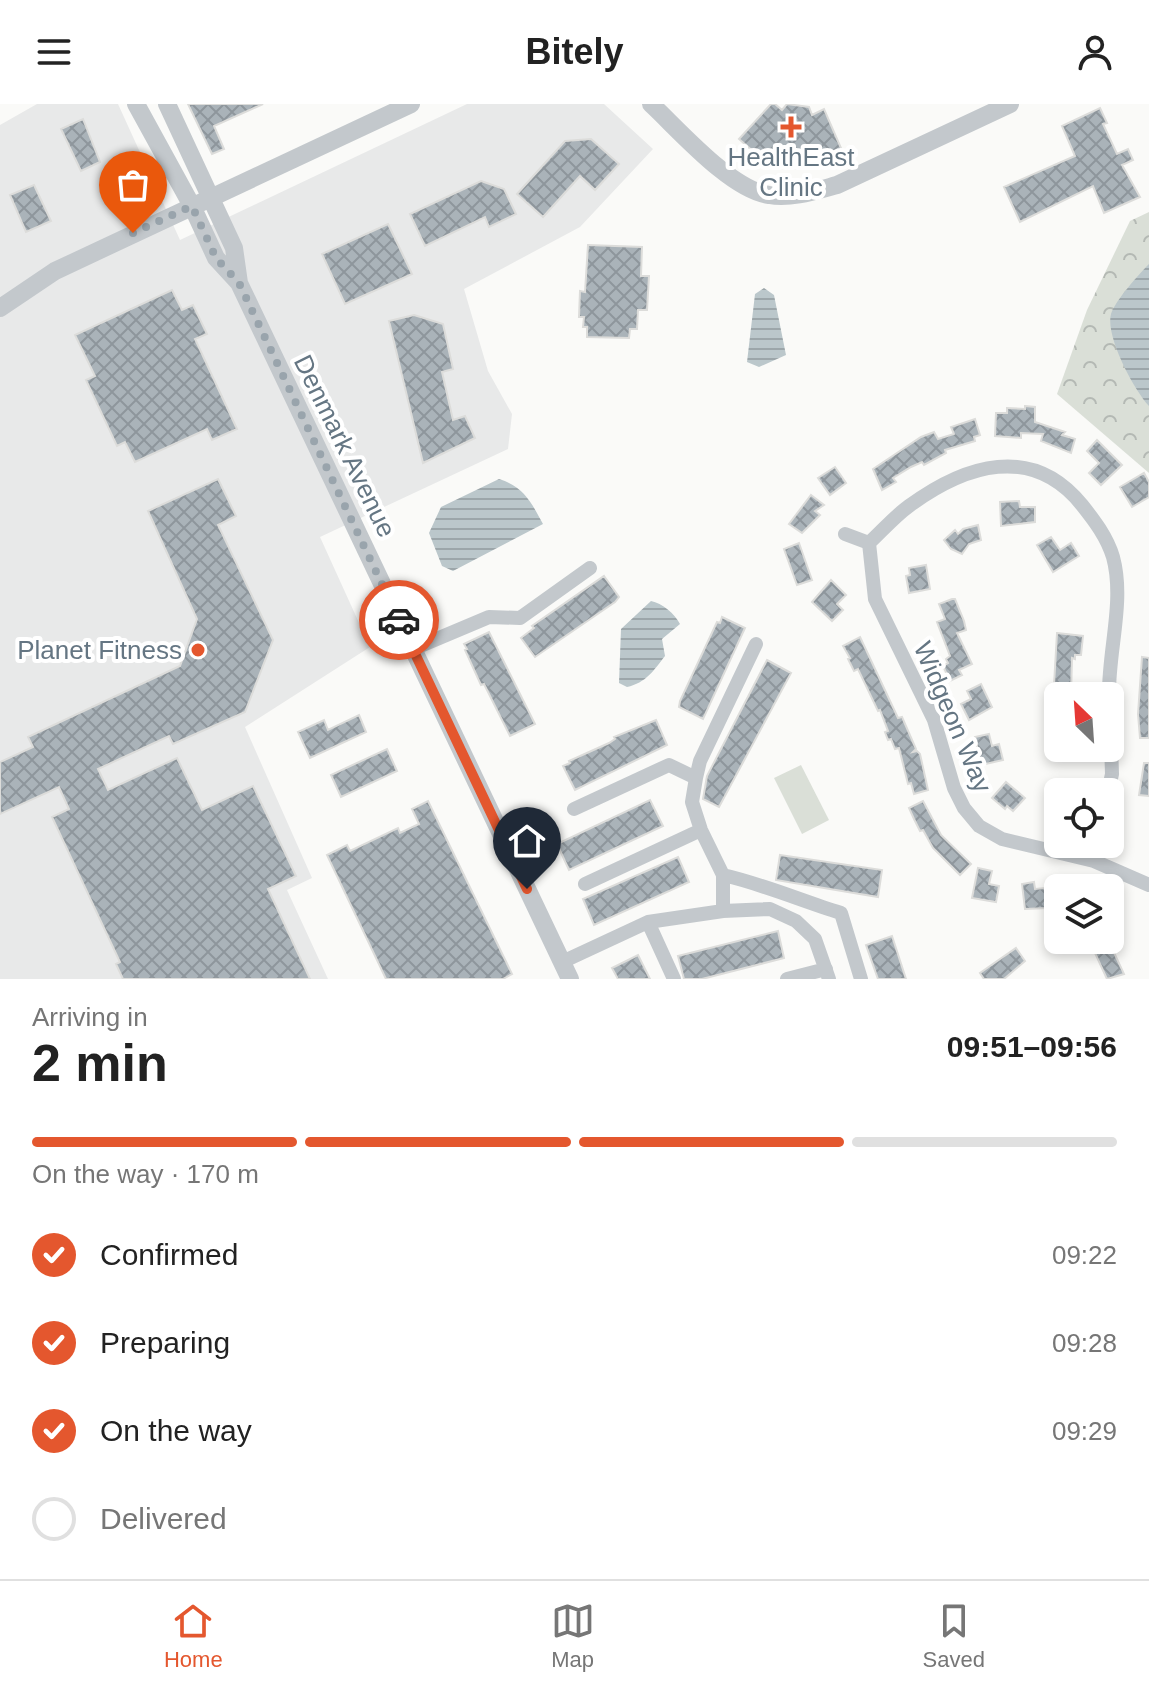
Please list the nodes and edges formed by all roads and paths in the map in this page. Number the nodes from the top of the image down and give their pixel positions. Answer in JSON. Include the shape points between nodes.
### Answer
{"nodes":[{"id":1,"x":136,"y":104,"type":"edge"},
{"id":2,"x":167,"y":104,"type":"edge"},
{"id":3,"x":411,"y":104,"type":"edge"},
{"id":4,"x":651,"y":104,"type":"edge"},
{"id":5,"x":1010,"y":104,"type":"edge"},
{"id":6,"x":212,"y":196,"type":"junction"},
{"id":7,"x":192,"y":206,"type":"junction"},
{"id":8,"x":239,"y":283,"type":"junction"},
{"id":9,"x":0,"y":308,"type":"edge"},
{"id":10,"x":845,"y":534,"type":"dead end"},
{"id":11,"x":869,"y":543,"type":"junction"},
{"id":12,"x":590,"y":568,"type":"dead end"},
{"id":13,"x":756,"y":644,"type":"dead end"},
{"id":14,"x":413,"y":649,"type":"junction"},
{"id":15,"x":1110,"y":682,"type":"edge"},
{"id":16,"x":696,"y":778,"type":"junction"},
{"id":17,"x":574,"y":809,"type":"dead end"},
{"id":18,"x":701,"y":830,"type":"junction"},
{"id":19,"x":1095,"y":858,"type":"edge"},
{"id":20,"x":1094,"y":861,"type":"junction"},
{"id":21,"x":723,"y":875,"type":"junction"},
{"id":22,"x":585,"y":884,"type":"dead end"},
{"id":23,"x":1149,"y":885,"type":"edge"},
{"id":24,"x":723,"y":911,"type":"junction"},
{"id":25,"x":648,"y":922,"type":"junction"},
{"id":26,"x":566,"y":971,"type":"edge"},
{"id":27,"x":828,"y":974,"type":"edge"},
{"id":28,"x":674,"y":979,"type":"edge"},
{"id":29,"x":787,"y":979,"type":"edge"},
{"id":30,"x":861,"y":979,"type":"edge"}],
"edges":[{"from":1,"to":7,"type":"street","name":"Denmark Avenue"},
{"from":2,"to":6,"type":"street","name":"Denmark Avenue"},
{"from":3,"to":6,"type":"street"},
{"from":4,"to":5,"type":"street","via":[[728,176],[768,195],[808,194],[837,185]]},
{"from":6,"to":7,"type":"street"},
{"from":6,"to":8,"type":"street","name":"Denmark Avenue","via":[[234,248]]},
{"from":7,"to":8,"type":"street","name":"Denmark Avenue","via":[[216,258]]},
{"from":7,"to":9,"type":"street","via":[[55,271]]},
{"from":8,"to":14,"type":"street","name":"Denmark Avenue"},
{"from":10,"to":11,"type":"street"},
{"from":11,"to":15,"type":"street","via":[[909,506],[963,474],[1009,466],[1052,477],[1098,525],[1113,556],[1117,588]]},
{"from":11,"to":20,"type":"street","name":"Widgeon Way","via":[[875,599],[934,720],[964,808],[979,826],[1002,839]]},
{"from":12,"to":14,"type":"street","via":[[520,618],[489,617]]},
{"from":13,"to":16,"type":"street"},
{"from":14,"to":26,"type":"street","name":"Denmark Avenue"},
{"from":16,"to":17,"type":"street","via":[[669,765]]},
{"from":16,"to":18,"type":"street","via":[[692,802]]},
{"from":18,"to":21,"type":"street"},
{"from":18,"to":22,"type":"street"},
{"from":19,"to":20,"type":"street"},
{"from":20,"to":23,"type":"street","name":"Widgeon Way"},
{"from":21,"to":24,"type":"street"},
{"from":21,"to":30,"type":"street","via":[[841,913]]},
{"from":24,"to":25,"type":"street"},
{"from":24,"to":27,"type":"street","via":[[770,909],[796,921],[815,939]]},
{"from":25,"to":26,"type":"street"},
{"from":25,"to":28,"type":"street"},
{"from":27,"to":29,"type":"street"}]}
